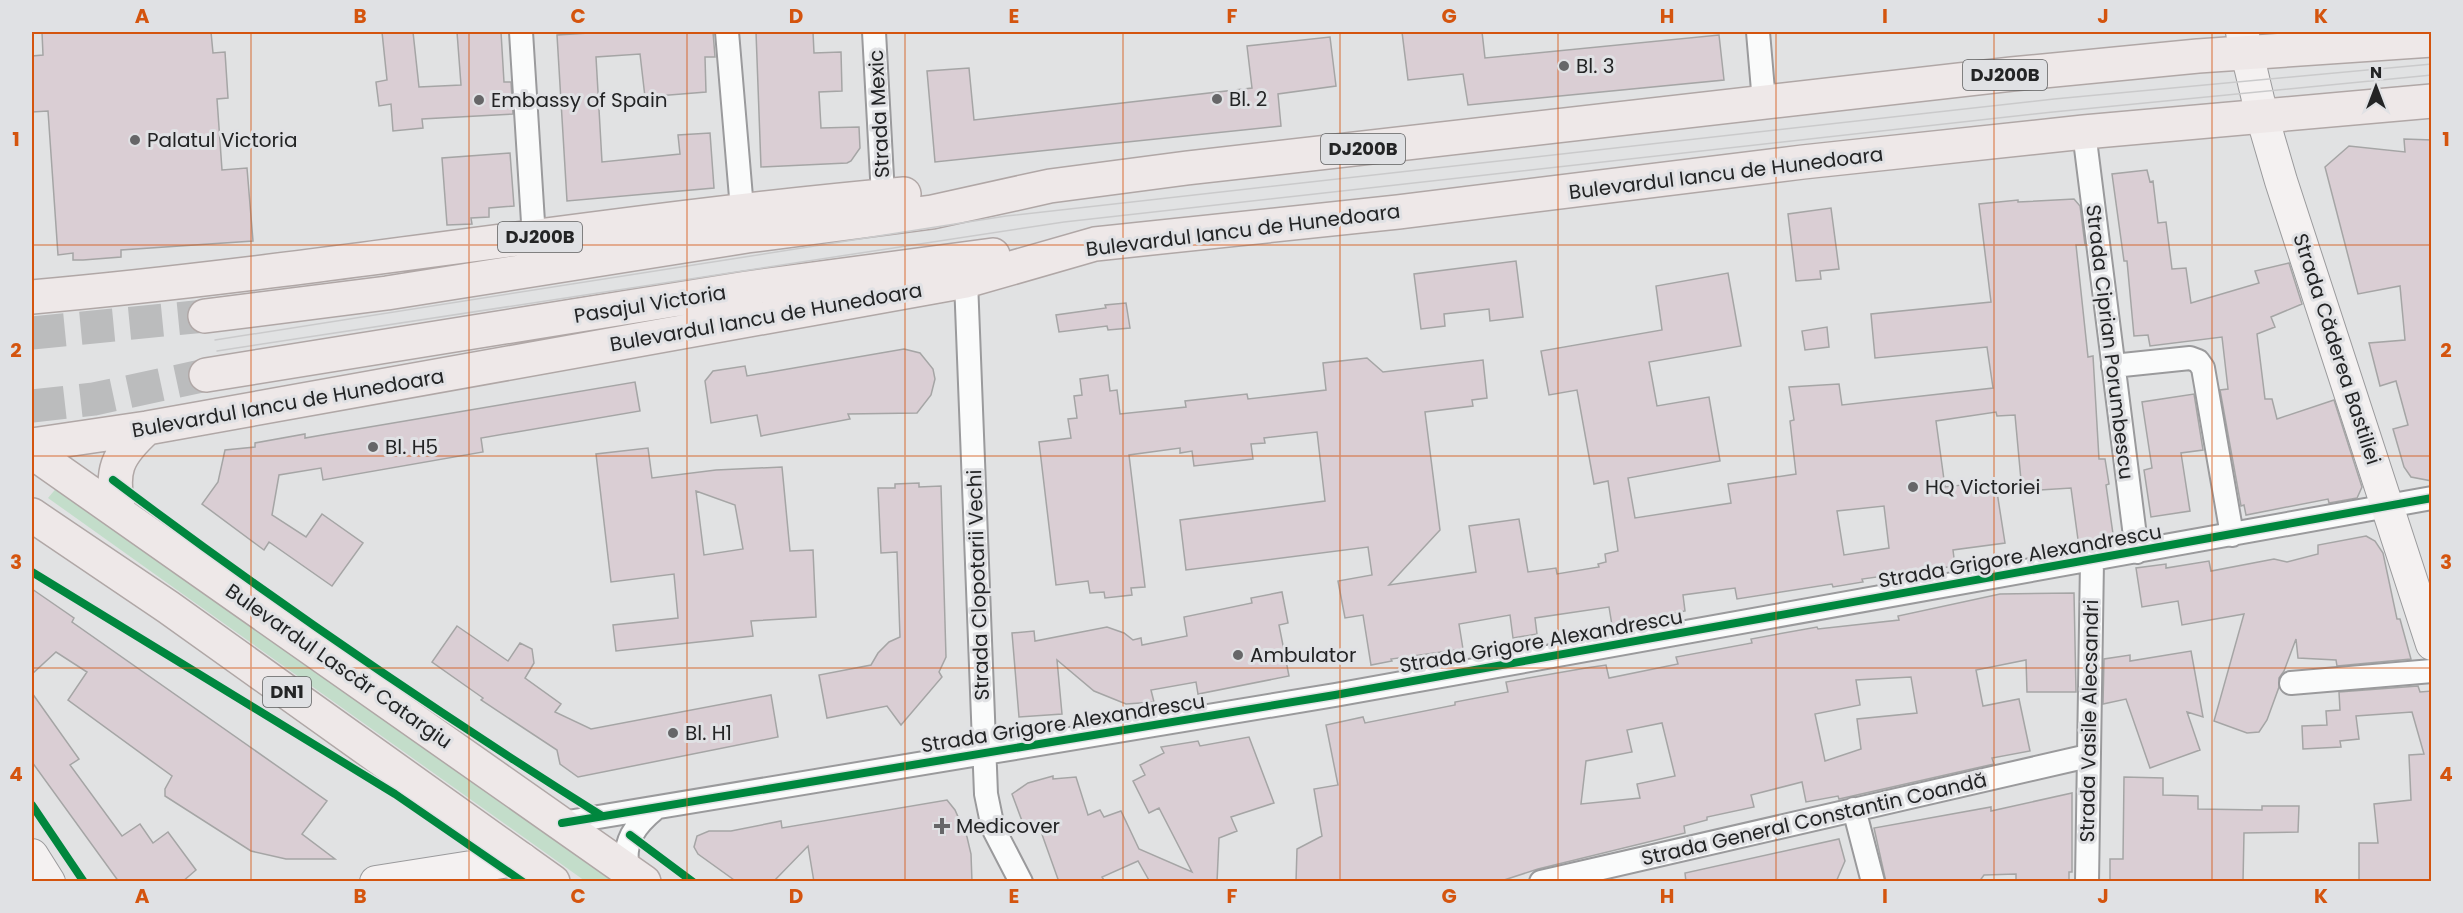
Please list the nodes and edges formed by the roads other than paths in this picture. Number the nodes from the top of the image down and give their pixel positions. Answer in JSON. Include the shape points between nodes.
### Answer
{"nodes":[{"id":1,"x":521,"y":32,"type":"edge"},
{"id":2,"x":727,"y":32,"type":"edge"},
{"id":3,"x":874,"y":32,"type":"edge"},
{"id":4,"x":1758,"y":32,"type":"edge"},
{"id":5,"x":2432,"y":40,"type":"edge"},
{"id":6,"x":2244,"y":42,"type":"edge"},
{"id":7,"x":2432,"y":101,"type":"edge"},
{"id":8,"x":1764,"y":102,"type":"junction"},
{"id":9,"x":2262,"y":116,"type":"junction"},
{"id":10,"x":2084,"y":132,"type":"junction"},
{"id":11,"x":884,"y":207,"type":"junction"},
{"id":12,"x":742,"y":209,"type":"junction"},
{"id":13,"x":534,"y":238,"type":"junction"},
{"id":14,"x":1095,"y":244,"type":"junction"},
{"id":15,"x":966,"y":281,"type":"junction"},
{"id":16,"x":32,"y":297,"type":"edge"},
{"id":17,"x":206,"y":316,"type":"tunnel mouth"},
{"id":18,"x":2113,"y":366,"type":"junction"},
{"id":19,"x":206,"y":375,"type":"tunnel mouth"},
{"id":20,"x":147,"y":428,"type":"junction"},
{"id":21,"x":32,"y":445,"type":"edge"},
{"id":22,"x":32,"y":452,"type":"edge"},
{"id":23,"x":2432,"y":498,"type":"edge"},
{"id":24,"x":2388,"y":506,"type":"junction"},
{"id":25,"x":119,"y":511,"type":"junction"},
{"id":26,"x":32,"y":515,"type":"edge"},
{"id":27,"x":2232,"y":535,"type":"junction"},
{"id":28,"x":2137,"y":552,"type":"junction"},
{"id":29,"x":2092,"y":561,"type":"junction"},
{"id":30,"x":2432,"y":644,"type":"edge"},
{"id":31,"x":2432,"y":671,"type":"edge"},
{"id":32,"x":2291,"y":683,"type":"dead end"},
{"id":33,"x":984,"y":753,"type":"junction"},
{"id":34,"x":2088,"y":756,"type":"junction"},
{"id":35,"x":656,"y":808,"type":"junction"},
{"id":36,"x":1854,"y":809,"type":"junction"},
{"id":37,"x":562,"y":823,"type":"junction"},
{"id":38,"x":32,"y":855,"type":"edge"},
{"id":39,"x":522,"y":859,"type":"junction"},
{"id":40,"x":636,"y":876,"type":"edge"},
{"id":41,"x":49,"y":882,"type":"edge"},
{"id":42,"x":376,"y":882,"type":"edge"},
{"id":43,"x":553,"y":882,"type":"edge"},
{"id":44,"x":1021,"y":882,"type":"edge"},
{"id":45,"x":1541,"y":882,"type":"edge"},
{"id":46,"x":1873,"y":882,"type":"edge"},
{"id":47,"x":2087,"y":882,"type":"edge"}],
"edges":[{"from":1,"to":13,"type":"street"},
{"from":2,"to":12,"type":"street"},
{"from":3,"to":11,"type":"street","name":"Strada Mexic"},
{"from":4,"to":8,"type":"street"},
{"from":5,"to":6,"type":"main road","number":"DJ200B"},
{"from":6,"to":8,"type":"main road","number":"DJ200B"},
{"from":6,"to":9,"type":"street","name":"Strada Căderea Bastiliei"},
{"from":7,"to":9,"type":"main road","name":"Bulevardul Iancu de Hunedoara"},
{"from":8,"to":11,"type":"main road","number":"DJ200B","via":[[1050,186],[965,206]]},
{"from":9,"to":10,"type":"main road","name":"Bulevardul Iancu de Hunedoara"},
{"from":9,"to":24,"type":"street","name":"Strada Căderea Bastiliei"},
{"from":10,"to":14,"type":"main road","name":"Bulevardul Iancu de Hunedoara"},
{"from":10,"to":18,"type":"street","name":"Strada Ciprian Porumbescu"},
{"from":11,"to":12,"type":"main road","number":"DJ200B"},
{"from":11,"to":17,"type":"main road","via":[[747,236],[387,293]]},
{"from":12,"to":13,"type":"main road","number":"DJ200B"},
{"from":13,"to":16,"type":"main road","number":"DJ200B","via":[[249,275]]},
{"from":14,"to":15,"type":"main road","name":"Bulevardul Iancu de Hunedoara"},
{"from":14,"to":19,"type":"main road","name":"Pasajul Victoria","via":[[891,267]]},
{"from":15,"to":20,"type":"main road","name":"Bulevardul Iancu de Hunedoara"},
{"from":15,"to":33,"type":"street","name":"Strada Clopotarii Vechi"},
{"from":18,"to":27,"type":"street","via":[[2190,358],[2203,368]]},
{"from":18,"to":28,"type":"street","name":"Strada Ciprian Porumbescu"},
{"from":20,"to":21,"type":"main road","name":"Bulevardul Iancu de Hunedoara"},
{"from":20,"to":25,"type":"main road","via":[[118,462],[113,480]]},
{"from":22,"to":25,"type":"main road","name":"Bulevardul Lascăr Catargiu","number":"DN1"},
{"from":23,"to":24,"type":"street","name":"Strada Grigore Alexandrescu"},
{"from":24,"to":27,"type":"street","name":"Strada Grigore Alexandrescu"},
{"from":24,"to":30,"type":"street","name":"Strada Căderea Bastiliei"},
{"from":25,"to":37,"type":"main road","name":"Bulevardul Lascăr Catargiu","number":"DN1"},
{"from":26,"to":39,"type":"main road","number":"DN1"},
{"from":27,"to":28,"type":"street","name":"Strada Grigore Alexandrescu"},
{"from":28,"to":29,"type":"street","name":"Strada Grigore Alexandrescu"},
{"from":29,"to":33,"type":"street","name":"Strada Grigore Alexandrescu"},
{"from":29,"to":34,"type":"street","name":"Strada Vasile Alecsandri"},
{"from":31,"to":32,"type":"street"},
{"from":33,"to":35,"type":"street","name":"Strada Grigore Alexandrescu"},
{"from":33,"to":44,"type":"street","name":"Strada Clopotarii Vechi","via":[[988,811],[1002,849]]},
{"from":34,"to":36,"type":"street","name":"Strada General Constantin Coandă"},
{"from":34,"to":47,"type":"street","name":"Strada Vasile Alecsandri"},
{"from":35,"to":37,"type":"street","name":"Strada Grigore Alexandrescu"},
{"from":35,"to":40,"type":"street","via":[[637,823],[630,835],[626,860]]},
{"from":36,"to":45,"type":"street","name":"Strada General Constantin Coandă"},
{"from":36,"to":46,"type":"street"},
{"from":37,"to":40,"type":"main road","name":"Bulevardul Lascăr Catargiu","number":"DN1"},
{"from":38,"to":41,"type":"street"},
{"from":39,"to":42,"type":"street"},
{"from":39,"to":43,"type":"main road","number":"DN1"}]}
